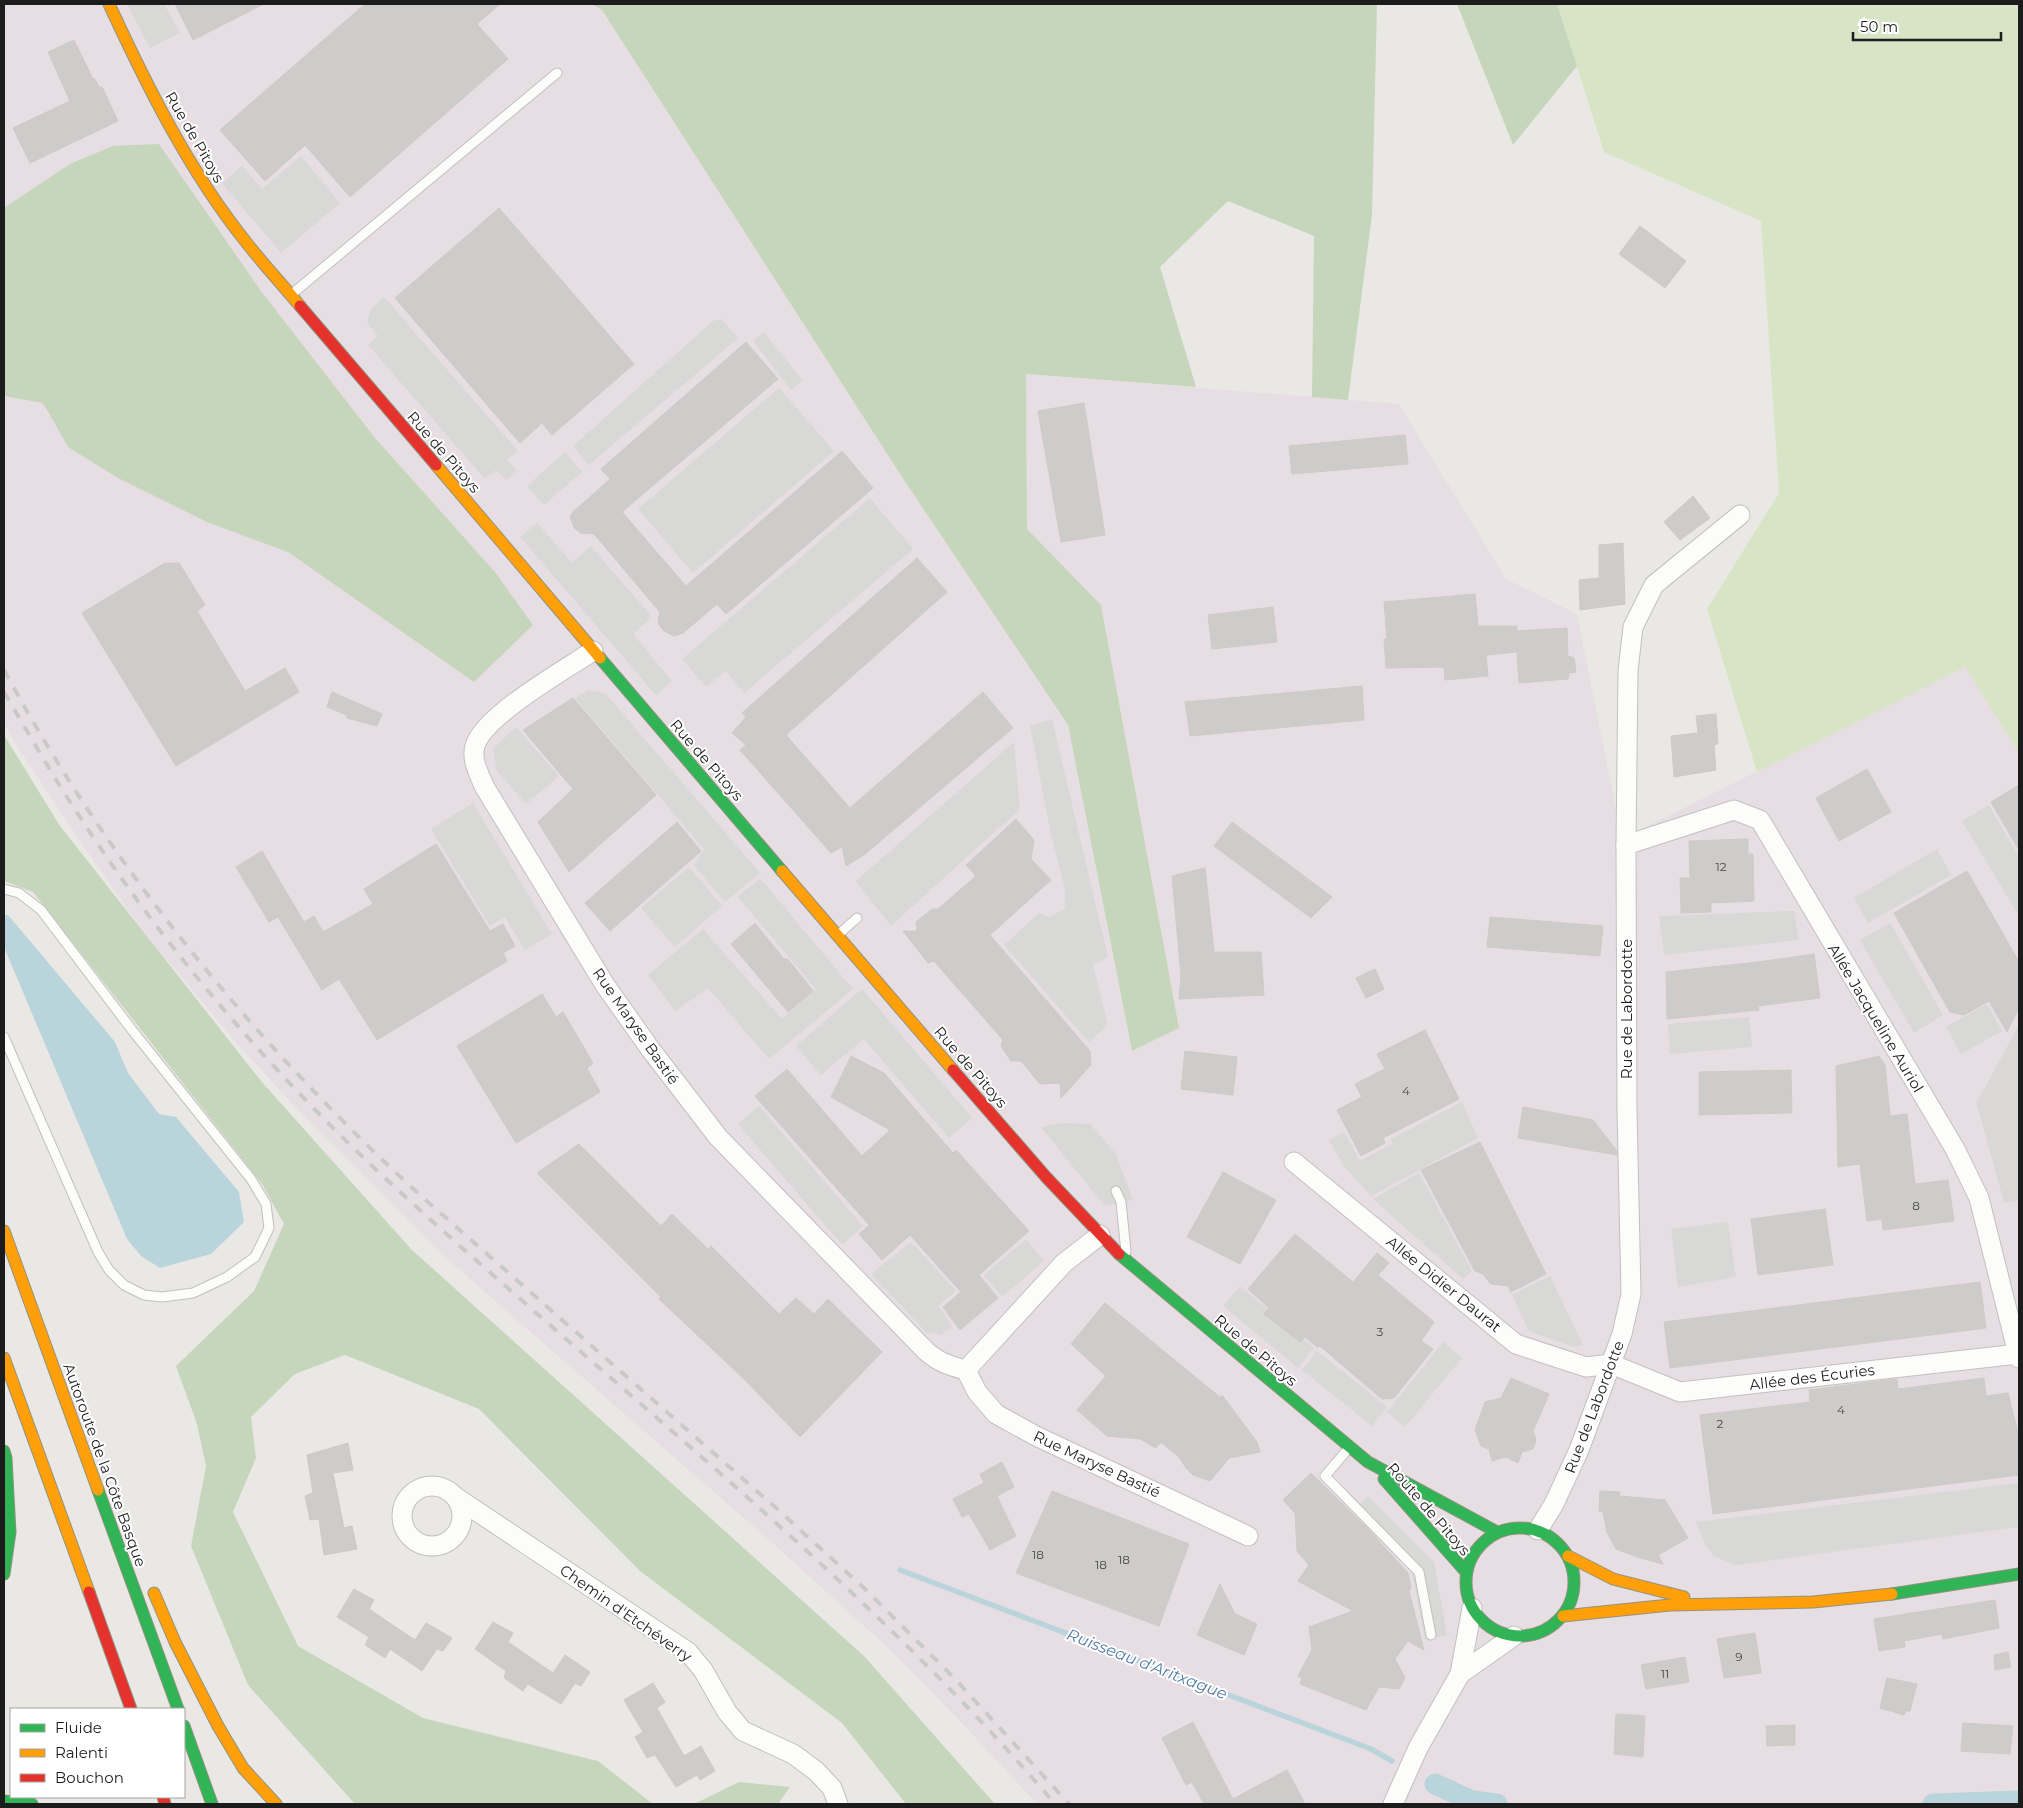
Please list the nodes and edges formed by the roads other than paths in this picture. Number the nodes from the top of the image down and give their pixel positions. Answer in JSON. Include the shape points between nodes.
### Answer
{"nodes":[{"id":1,"x":109,"y":4,"type":"edge"},
{"id":2,"x":557,"y":73,"type":"dead end"},
{"id":3,"x":290,"y":296,"type":"junction"},
{"id":4,"x":1740,"y":515,"type":"dead end"},
{"id":5,"x":593,"y":651,"type":"junction"},
{"id":6,"x":1626,"y":845,"type":"junction"},
{"id":7,"x":4,"y":889,"type":"edge"},
{"id":8,"x":858,"y":918,"type":"dead end"},
{"id":9,"x":838,"y":935,"type":"junction"},
{"id":10,"x":4,"y":1037,"type":"edge"},
{"id":11,"x":1294,"y":1162,"type":"dead end"},
{"id":12,"x":1116,"y":1191,"type":"dead end"},
{"id":13,"x":4,"y":1231,"type":"edge"},
{"id":14,"x":1100,"y":1235,"type":"junction"},
{"id":15,"x":1127,"y":1262,"type":"junction"},
{"id":16,"x":2019,"y":1356,"type":"edge"},
{"id":17,"x":4,"y":1358,"type":"edge"},
{"id":18,"x":1611,"y":1364,"type":"junction"},
{"id":19,"x":966,"y":1370,"type":"junction"},
{"id":20,"x":1350,"y":1447,"type":"junction"},
{"id":21,"x":4,"y":1451,"type":"edge"},
{"id":22,"x":1368,"y":1462,"type":"junction"},
{"id":23,"x":92,"y":1471,"type":"junction"},
{"id":24,"x":456,"y":1498,"type":"dead end"},
{"id":25,"x":120,"y":1519,"type":"dead end"},
{"id":26,"x":1538,"y":1530,"type":"junction"},
{"id":27,"x":1497,"y":1532,"type":"junction"},
{"id":28,"x":1248,"y":1536,"type":"dead end"},
{"id":29,"x":1568,"y":1556,"type":"junction"},
{"id":30,"x":1466,"y":1572,"type":"junction"},
{"id":31,"x":4,"y":1574,"type":"edge"},
{"id":32,"x":2019,"y":1574,"type":"edge"},
{"id":33,"x":148,"y":1579,"type":"dead end"},
{"id":34,"x":1707,"y":1603,"type":"junction"},
{"id":35,"x":1472,"y":1608,"type":"junction"},
{"id":36,"x":1562,"y":1616,"type":"junction"},
{"id":37,"x":1431,"y":1635,"type":"dead end"},
{"id":38,"x":1514,"y":1636,"type":"junction"},
{"id":39,"x":1460,"y":1674,"type":"junction"},
{"id":40,"x":131,"y":1708,"type":"edge"},
{"id":41,"x":178,"y":1708,"type":"edge"},
{"id":42,"x":185,"y":1729,"type":"edge"},
{"id":43,"x":4,"y":1801,"type":"edge"},
{"id":44,"x":32,"y":1804,"type":"edge"},
{"id":45,"x":212,"y":1804,"type":"edge"},
{"id":46,"x":276,"y":1804,"type":"edge"},
{"id":47,"x":838,"y":1804,"type":"edge"},
{"id":48,"x":1393,"y":1804,"type":"edge"}],
"edges":[{"from":1,"to":3,"type":"main road","name":"Rue de Pitoys","via":[[145,81],[212,197]]},
{"from":2,"to":3,"type":"lane"},
{"from":3,"to":5,"type":"main road","name":"Rue de Pitoys"},
{"from":4,"to":6,"type":"street","name":"Rue de Labordotte","via":[[1654,585],[1633,627],[1628,671]]},
{"from":5,"to":9,"type":"main road","name":"Rue de Pitoys"},
{"from":5,"to":19,"type":"street","name":"Rue Maryse Bastié","via":[[485,727],[475,745],[474,762],[484,786],[605,986],[718,1137],[931,1356],[949,1366]]},
{"from":6,"to":16,"type":"street","name":"Allée Jacqueline Auriol","via":[[1734,810],[1760,820],[1955,1150],[1979,1198]]},
{"from":6,"to":18,"type":"street","name":"Rue de Labordotte","via":[[1626,1109],[1631,1294]]},
{"from":7,"to":10,"type":"lane","via":[[19,893],[41,910],[251,1179],[266,1204],[269,1228],[254,1257],[227,1277],[193,1293],[162,1297],[144,1295],[124,1285],[98,1252]]},
{"from":8,"to":9,"type":"lane"},
{"from":9,"to":14,"type":"main road","name":"Rue de Pitoys","via":[[1046,1177]]},
{"from":11,"to":18,"type":"street","name":"Allée Didier Daurat","via":[[1516,1344],[1586,1367]]},
{"from":12,"to":15,"type":"lane","via":[[1121,1202]]},
{"from":13,"to":23,"type":"main road","name":"Autoroute de la Côte Basque"},
{"from":14,"to":15,"type":"main road","name":"Rue de Pitoys"},
{"from":14,"to":19,"type":"street","via":[[1064,1263]]},
{"from":15,"to":20,"type":"main road","name":"Rue de Pitoys"},
{"from":16,"to":18,"type":"street","name":"Allée des Écuries","via":[[1680,1392]]},
{"from":17,"to":40,"type":"main road"},
{"from":18,"to":26,"type":"street","name":"Rue de Labordotte","via":[[1570,1472]]},
{"from":19,"to":28,"type":"street","name":"Rue Maryse Bastié","via":[[977,1392],[996,1414]]},
{"from":20,"to":22,"type":"main road","name":"Rue de Pitoys"},
{"from":20,"to":37,"type":"lane","via":[[1325,1476],[1419,1572]]},
{"from":21,"to":31,"type":"main road","via":[[10,1532]]},
{"from":22,"to":27,"type":"main road","name":"Route de Pitoys"},
{"from":22,"to":30,"type":"main road","name":"Route de Pitoys"},
{"from":23,"to":25,"type":"main road"},
{"from":23,"to":41,"type":"main road","name":"Autoroute de la Côte Basque"},
{"from":24,"to":47,"type":"street","name":"Chemin d'Etchéverry","via":[[688,1652],[743,1731],[793,1754],[816,1771],[832,1788]]},
{"from":26,"to":27,"type":"main road","via":[[1517,1527]]},
{"from":26,"to":29,"type":"main road","via":[[1555,1540]]},
{"from":27,"to":30,"type":"main road","via":[[1482,1542],[1472,1555]]},
{"from":29,"to":34,"type":"main road","via":[[1614,1579]]},
{"from":29,"to":36,"type":"main road","via":[[1574,1587]]},
{"from":30,"to":35,"type":"main road","via":[[1466,1591]]},
{"from":32,"to":34,"type":"main road","via":[[1827,1601]]},
{"from":33,"to":46,"type":"main road","via":[[175,1642],[218,1726],[243,1768]]},
{"from":34,"to":36,"type":"main road"},
{"from":35,"to":38,"type":"main road","via":[[1497,1632]]},
{"from":35,"to":39,"type":"street"},
{"from":36,"to":38,"type":"main road","via":[[1541,1633]]},
{"from":38,"to":39,"type":"street"},
{"from":39,"to":48,"type":"street","via":[[1418,1748]]},
{"from":42,"to":45,"type":"main road"},
{"from":43,"to":44,"type":"main road"}]}
